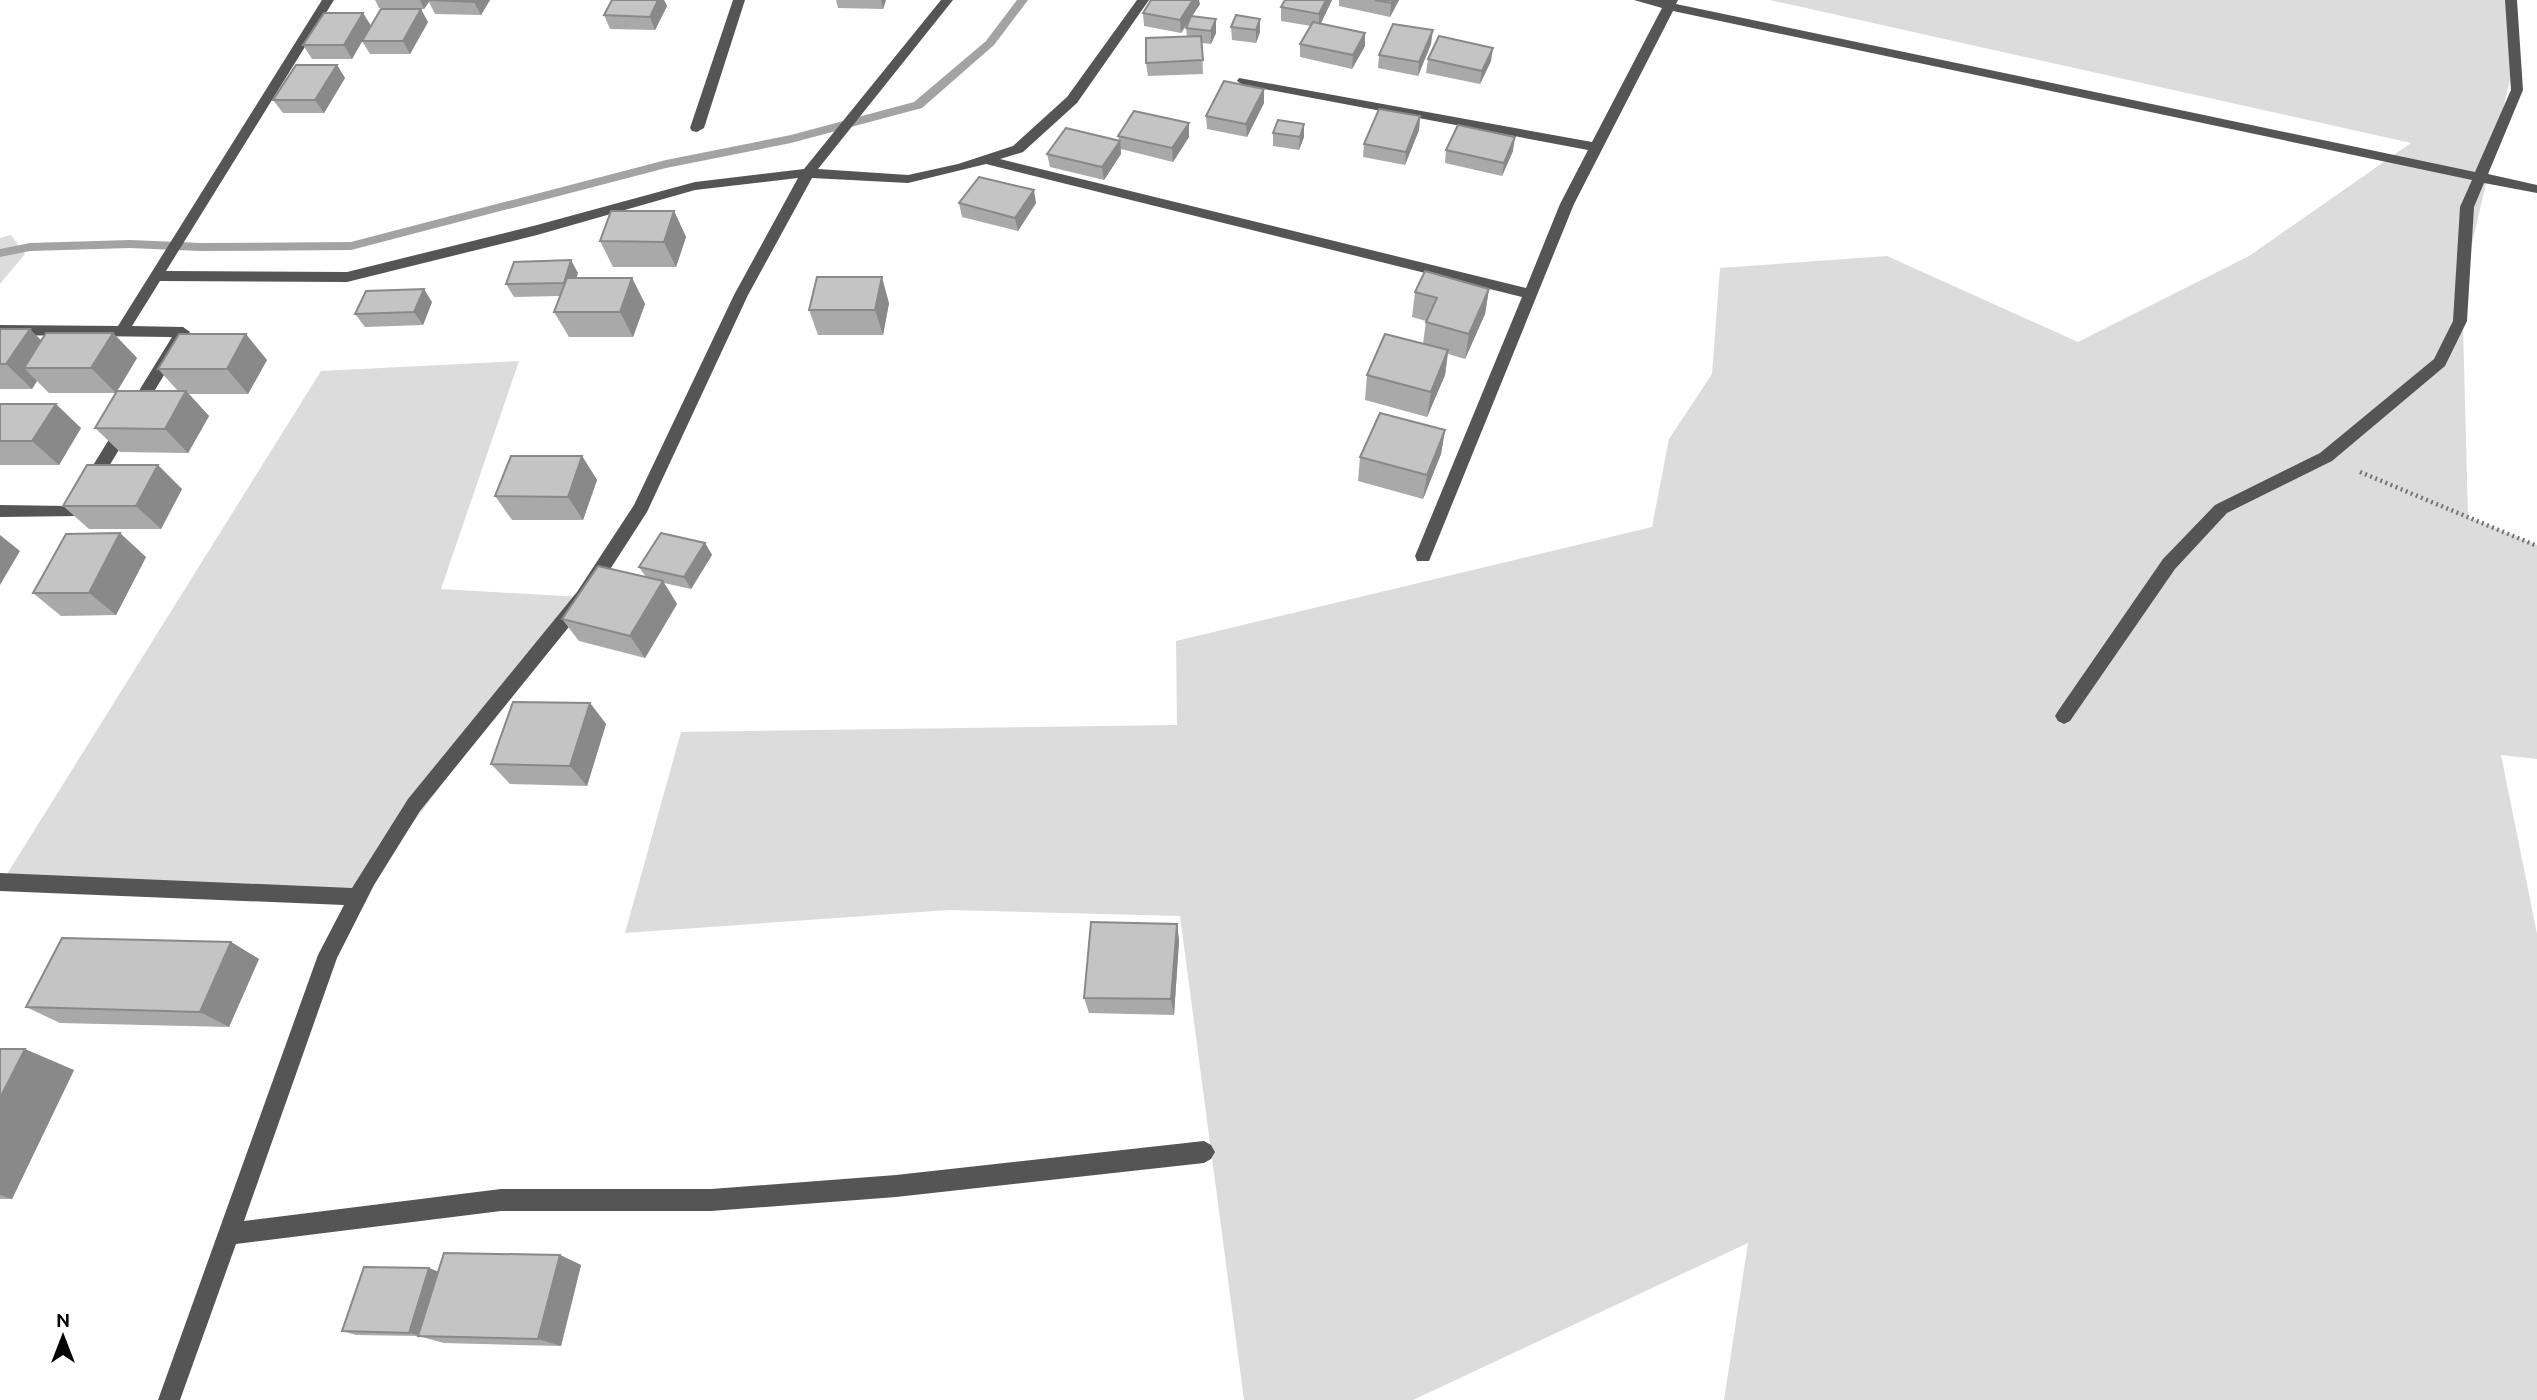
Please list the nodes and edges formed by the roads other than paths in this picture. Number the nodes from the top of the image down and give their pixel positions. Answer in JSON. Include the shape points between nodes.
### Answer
{"nodes":[{"id":1,"x":328,"y":0,"type":"edge"},
{"id":2,"x":739,"y":0,"type":"edge"},
{"id":3,"x":947,"y":0,"type":"edge"},
{"id":4,"x":1143,"y":0,"type":"edge"},
{"id":5,"x":1640,"y":0,"type":"edge"},
{"id":6,"x":2511,"y":0,"type":"edge"},
{"id":7,"x":1670,"y":3,"type":"edge"},
{"id":8,"x":1243,"y":81,"type":"dead end"},
{"id":9,"x":696,"y":128,"type":"dead end"},
{"id":10,"x":1596,"y":148,"type":"junction"},
{"id":11,"x":985,"y":160,"type":"junction"},
{"id":12,"x":808,"y":173,"type":"junction"},
{"id":13,"x":2481,"y":177,"type":"junction"},
{"id":14,"x":2537,"y":189,"type":"edge"},
{"id":15,"x":161,"y":270,"type":"junction"},
{"id":16,"x":1530,"y":294,"type":"junction"},
{"id":17,"x":0,"y":330,"type":"edge"},
{"id":18,"x":122,"y":331,"type":"junction"},
{"id":19,"x":0,"y":511,"type":"edge"},
{"id":20,"x":1423,"y":556,"type":"dead end"},
{"id":21,"x":2064,"y":716,"type":"dead end"},
{"id":22,"x":0,"y":882,"type":"edge"},
{"id":23,"x":357,"y":897,"type":"junction"},
{"id":24,"x":1204,"y":1152,"type":"dead end"},
{"id":25,"x":228,"y":1234,"type":"junction"},
{"id":26,"x":169,"y":1400,"type":"edge"}],
"edges":[{"from":1,"to":15,"type":"street"},
{"from":2,"to":9,"type":"street"},
{"from":3,"to":12,"type":"street"},
{"from":4,"to":11,"type":"street","via":[[1072,100],[1018,149]]},
{"from":5,"to":7,"type":"street"},
{"from":6,"to":13,"type":"street","via":[[2517,90]]},
{"from":7,"to":10,"type":"street"},
{"from":7,"to":13,"type":"street"},
{"from":8,"to":10,"type":"street"},
{"from":10,"to":16,"type":"street"},
{"from":11,"to":12,"type":"street","via":[[908,179]]},
{"from":11,"to":16,"type":"street"},
{"from":12,"to":15,"type":"street","via":[[695,186],[347,277]]},
{"from":12,"to":23,"type":"street","via":[[741,295],[641,508],[583,597],[414,806]]},
{"from":13,"to":14,"type":"street"},
{"from":13,"to":21,"type":"street","via":[[2468,206],[2460,321],[2440,362],[2326,457],[2221,509],[2169,564]]},
{"from":15,"to":18,"type":"street"},
{"from":16,"to":20,"type":"street"},
{"from":17,"to":18,"type":"street"},
{"from":18,"to":19,"type":"street","via":[[183,332],[73,512]]},
{"from":22,"to":23,"type":"street"},
{"from":23,"to":25,"type":"street","via":[[328,955]]},
{"from":24,"to":25,"type":"street","via":[[896,1186],[711,1200],[501,1200]]},
{"from":25,"to":26,"type":"street"}]}
